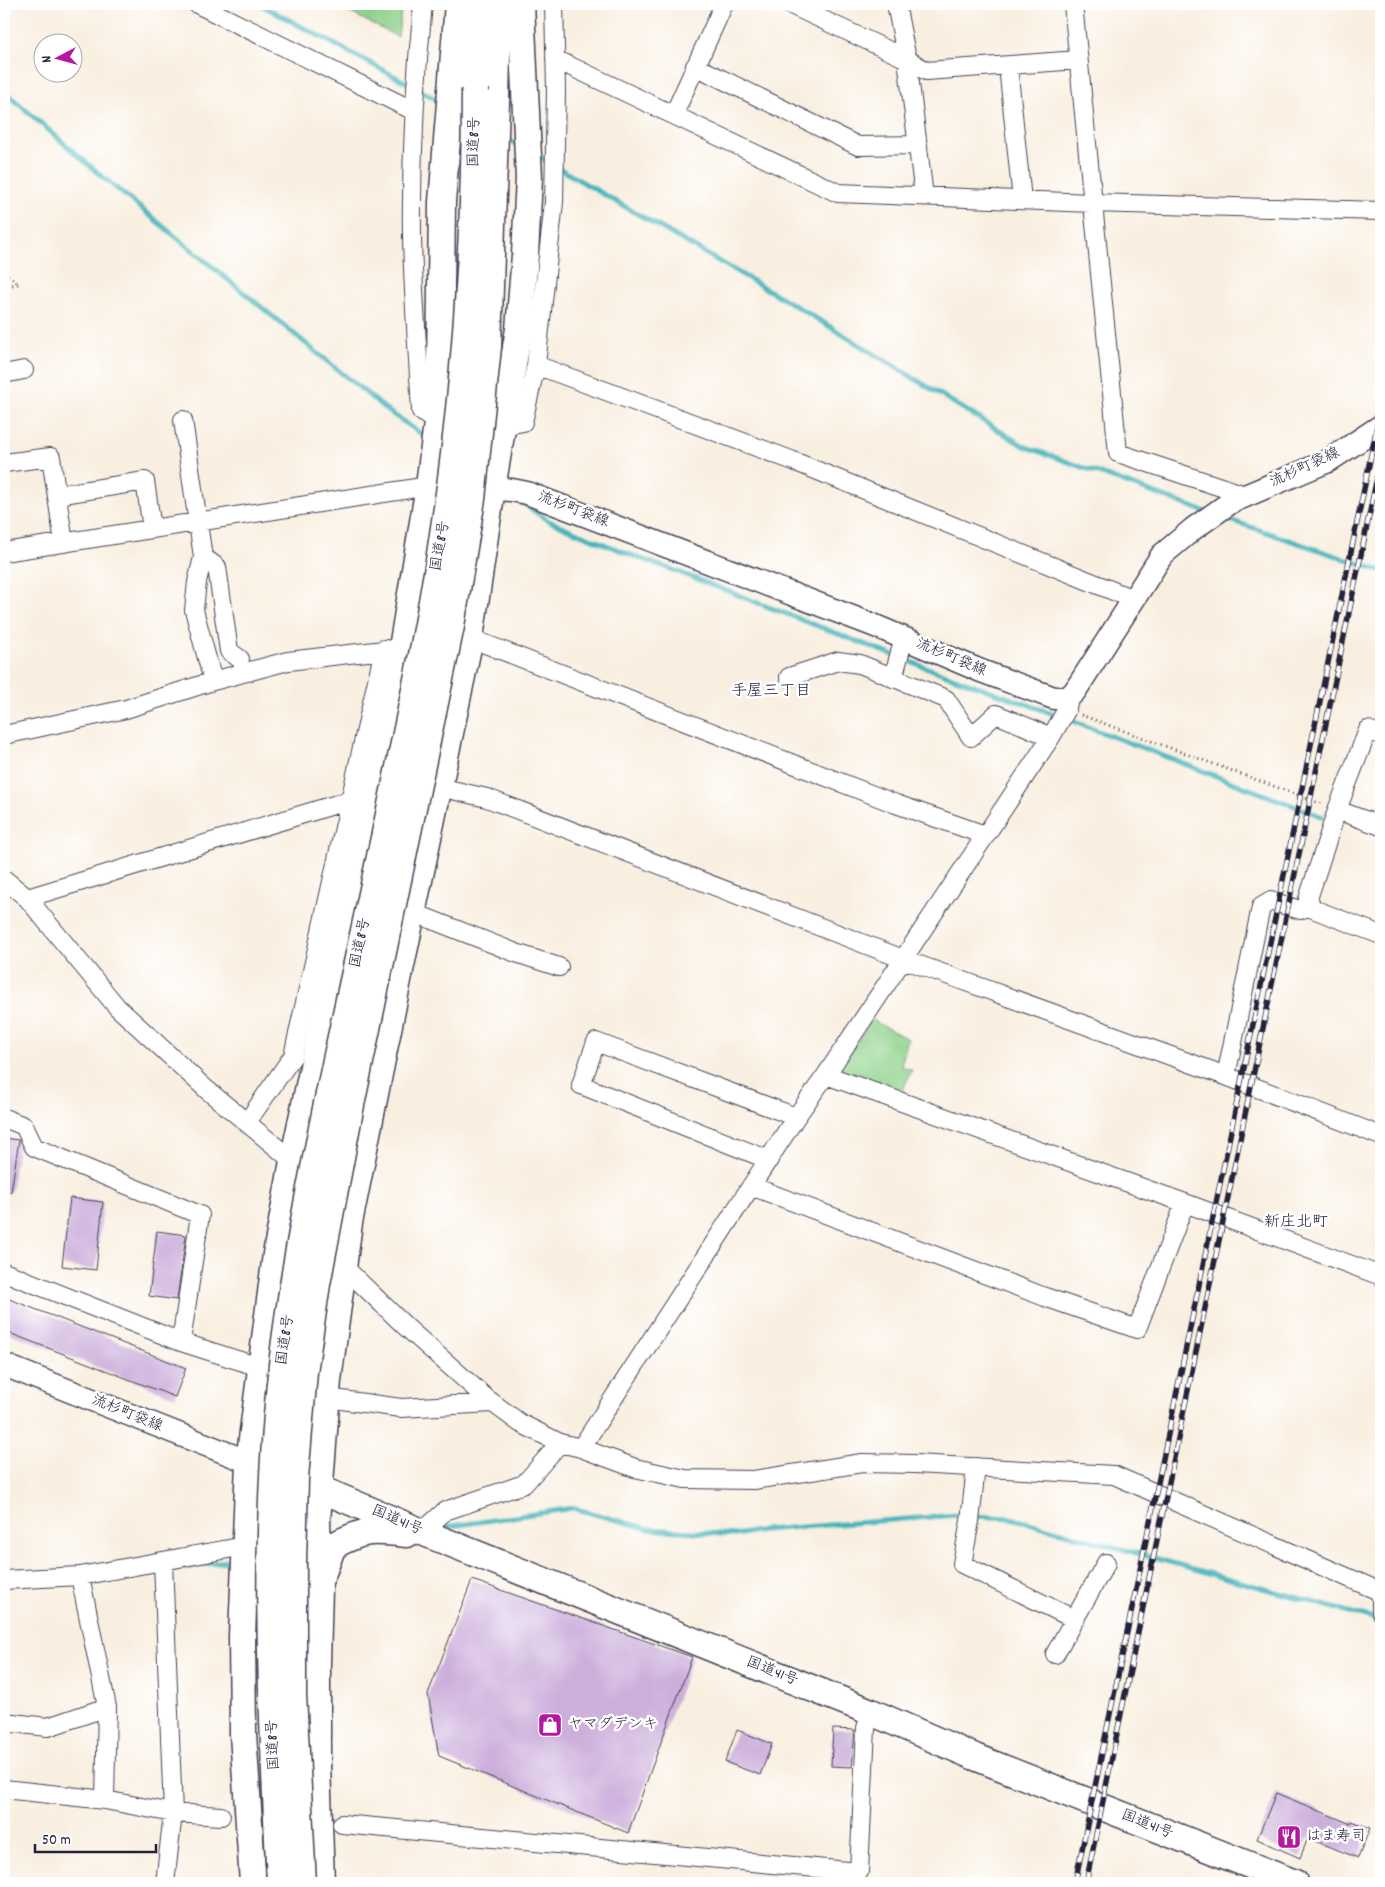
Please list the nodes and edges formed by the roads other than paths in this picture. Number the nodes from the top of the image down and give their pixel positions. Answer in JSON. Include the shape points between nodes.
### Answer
{"nodes":[{"id":1,"x":197,"y":4,"type":"edge"},
{"id":2,"x":423,"y":4,"type":"edge"},
{"id":3,"x":458,"y":4,"type":"edge"},
{"id":4,"x":476,"y":4,"type":"edge"},
{"id":5,"x":498,"y":4,"type":"edge"},
{"id":6,"x":521,"y":4,"type":"edge"},
{"id":7,"x":554,"y":4,"type":"edge"},
{"id":8,"x":724,"y":4,"type":"edge"},
{"id":9,"x":789,"y":4,"type":"edge"},
{"id":10,"x":896,"y":4,"type":"edge"},
{"id":11,"x":1073,"y":4,"type":"edge"},
{"id":12,"x":555,"y":59,"type":"junction"},
{"id":13,"x":907,"y":59,"type":"junction"},
{"id":14,"x":1078,"y":60,"type":"junction"},
{"id":15,"x":695,"y":66,"type":"junction"},
{"id":16,"x":1008,"y":66,"type":"junction"},
{"id":17,"x":414,"y":112,"type":"junction"},
{"id":18,"x":674,"y":114,"type":"junction"},
{"id":19,"x":918,"y":145,"type":"junction"},
{"id":20,"x":924,"y":196,"type":"junction"},
{"id":21,"x":1022,"y":200,"type":"junction"},
{"id":22,"x":1092,"y":203,"type":"junction"},
{"id":23,"x":1381,"y":211,"type":"edge"},
{"id":24,"x":536,"y":365,"type":"junction"},
{"id":25,"x":24,"y":370,"type":"dead end"},
{"id":26,"x":4,"y":374,"type":"edge"},
{"id":27,"x":183,"y":420,"type":"dead end"},
{"id":28,"x":437,"y":423,"type":"junction"},
{"id":29,"x":503,"y":426,"type":"junction"},
{"id":30,"x":1381,"y":426,"type":"edge"},
{"id":31,"x":4,"y":463,"type":"edge"},
{"id":32,"x":429,"y":486,"type":"junction"},
{"id":33,"x":492,"y":488,"type":"junction"},
{"id":34,"x":57,"y":495,"type":"junction"},
{"id":35,"x":1238,"y":499,"type":"junction"},
{"id":36,"x":198,"y":522,"type":"junction"},
{"id":37,"x":152,"y":529,"type":"junction"},
{"id":38,"x":64,"y":543,"type":"junction"},
{"id":39,"x":4,"y":552,"type":"edge"},
{"id":40,"x":203,"y":557,"type":"junction"},
{"id":41,"x":1133,"y":599,"type":"junction"},
{"id":42,"x":470,"y":638,"type":"junction"},
{"id":43,"x":903,"y":642,"type":"junction"},
{"id":44,"x":393,"y":649,"type":"junction"},
{"id":45,"x":240,"y":659,"type":"dead end"},
{"id":46,"x":895,"y":673,"type":"junction"},
{"id":47,"x":789,"y":677,"type":"dead end"},
{"id":48,"x":214,"y":681,"type":"junction"},
{"id":49,"x":1068,"y":704,"type":"junction"},
{"id":50,"x":4,"y":735,"type":"edge"},
{"id":51,"x":1381,"y":735,"type":"edge"},
{"id":52,"x":1051,"y":737,"type":"junction"},
{"id":53,"x":439,"y":787,"type":"junction"},
{"id":54,"x":359,"y":799,"type":"junction"},
{"id":55,"x":1337,"y":810,"type":"junction"},
{"id":56,"x":1381,"y":826,"type":"edge"},
{"id":57,"x":985,"y":835,"type":"junction"},
{"id":58,"x":5,"y":886,"type":"edge"},
{"id":59,"x":27,"y":898,"type":"junction"},
{"id":60,"x":1311,"y":905,"type":"junction"},
{"id":61,"x":412,"y":912,"type":"junction"},
{"id":62,"x":1381,"y":935,"type":"edge"},
{"id":63,"x":903,"y":960,"type":"junction"},
{"id":64,"x":559,"y":967,"type":"dead end"},
{"id":65,"x":826,"y":1075,"type":"junction"},
{"id":66,"x":1226,"y":1076,"type":"junction"},
{"id":67,"x":796,"y":1117,"type":"junction"},
{"id":68,"x":4,"y":1118,"type":"edge"},
{"id":69,"x":247,"y":1122,"type":"junction"},
{"id":70,"x":1381,"y":1136,"type":"edge"},
{"id":71,"x":768,"y":1160,"type":"junction"},
{"id":72,"x":293,"y":1161,"type":"junction"},
{"id":73,"x":751,"y":1186,"type":"junction"},
{"id":74,"x":1185,"y":1202,"type":"junction"},
{"id":75,"x":343,"y":1266,"type":"junction"},
{"id":76,"x":4,"y":1272,"type":"edge"},
{"id":77,"x":1381,"y":1276,"type":"edge"},
{"id":78,"x":181,"y":1342,"type":"junction"},
{"id":79,"x":4,"y":1365,"type":"edge"},
{"id":80,"x":262,"y":1368,"type":"junction"},
{"id":81,"x":327,"y":1398,"type":"junction"},
{"id":82,"x":492,"y":1403,"type":"junction"},
{"id":83,"x":560,"y":1443,"type":"junction"},
{"id":84,"x":581,"y":1448,"type":"junction"},
{"id":85,"x":249,"y":1462,"type":"junction"},
{"id":86,"x":976,"y":1467,"type":"junction"},
{"id":87,"x":320,"y":1488,"type":"junction"},
{"id":88,"x":428,"y":1534,"type":"junction"},
{"id":89,"x":245,"y":1546,"type":"junction"},
{"id":90,"x":162,"y":1561,"type":"junction"},
{"id":91,"x":1106,"y":1563,"type":"dead end"},
{"id":92,"x":80,"y":1576,"type":"junction"},
{"id":93,"x":4,"y":1580,"type":"edge"},
{"id":94,"x":319,"y":1588,"type":"junction"},
{"id":95,"x":1381,"y":1590,"type":"edge"},
{"id":96,"x":1381,"y":1612,"type":"edge"},
{"id":97,"x":1074,"y":1619,"type":"junction"},
{"id":98,"x":1055,"y":1654,"type":"dead end"},
{"id":99,"x":107,"y":1707,"type":"junction"},
{"id":100,"x":870,"y":1712,"type":"junction"},
{"id":101,"x":4,"y":1722,"type":"edge"},
{"id":102,"x":4,"y":1789,"type":"edge"},
{"id":103,"x":105,"y":1800,"type":"junction"},
{"id":104,"x":173,"y":1813,"type":"junction"},
{"id":105,"x":222,"y":1816,"type":"dead end"},
{"id":106,"x":342,"y":1824,"type":"dead end"},
{"id":107,"x":165,"y":1883,"type":"edge"},
{"id":108,"x":253,"y":1883,"type":"edge"},
{"id":109,"x":280,"y":1883,"type":"edge"},
{"id":110,"x":303,"y":1883,"type":"edge"},
{"id":111,"x":321,"y":1883,"type":"edge"},
{"id":112,"x":1294,"y":1883,"type":"edge"}],
"edges":[{"from":1,"to":17,"type":"street"},
{"from":2,"to":17,"type":"street"},
{"from":3,"to":28,"type":"highway","via":[[442,202]]},
{"from":4,"to":109,"type":"highway","name":"国道8号","bridge":true,"via":[[475,154],[465,354],[450,493],[428,624],[319,1144],[282,1367],[271,1562],[271,1693]]},
{"from":5,"to":110,"type":"highway","name":"国道8号","bridge":true,"via":[[488,347],[472,499],[451,626],[348,1120],[304,1372],[295,1478],[293,1564],[293,1695]]},
{"from":6,"to":29,"type":"highway","via":[[529,178],[526,255],[519,329]]},
{"from":7,"to":12,"type":"street"},
{"from":8,"to":15,"type":"street"},
{"from":9,"to":13,"type":"street"},
{"from":10,"to":13,"type":"street"},
{"from":11,"to":14,"type":"street"},
{"from":12,"to":18,"type":"street"},
{"from":12,"to":24,"type":"street","via":[[554,202]]},
{"from":13,"to":16,"type":"street","via":[[926,71]]},
{"from":13,"to":19,"type":"street"},
{"from":14,"to":16,"type":"street"},
{"from":14,"to":22,"type":"street"},
{"from":15,"to":18,"type":"street"},
{"from":15,"to":19,"type":"street","via":[[858,146]]},
{"from":16,"to":21,"type":"street"},
{"from":17,"to":28,"type":"street","via":[[412,236],[421,411]]},
{"from":18,"to":20,"type":"street","via":[[838,193]]},
{"from":19,"to":20,"type":"street"},
{"from":20,"to":21,"type":"street"},
{"from":21,"to":22,"type":"street"},
{"from":22,"to":23,"type":"street"},
{"from":22,"to":35,"type":"street","via":[[1118,452]]},
{"from":24,"to":29,"type":"street","via":[[523,422]]},
{"from":24,"to":41,"type":"street","via":[[791,460]]},
{"from":25,"to":26,"type":"street"},
{"from":27,"to":36,"type":"street"},
{"from":28,"to":32,"type":"highway"},
{"from":29,"to":33,"type":"highway"},
{"from":30,"to":35,"type":"main road","name":"流杉町袋線","via":[[1328,461]]},
{"from":31,"to":34,"type":"street","via":[[50,457]]},
{"from":32,"to":33,"type":"main road","name":"流杉町袋線"},
{"from":32,"to":36,"type":"street"},
{"from":32,"to":44,"type":"highway"},
{"from":33,"to":42,"type":"highway"},
{"from":33,"to":43,"type":"main road","name":"流杉町袋線","via":[[528,493]]},
{"from":34,"to":37,"type":"street","via":[[145,481]]},
{"from":34,"to":38,"type":"street"},
{"from":35,"to":41,"type":"main road","name":"流杉町袋線","via":[[1193,528],[1162,555]]},
{"from":36,"to":37,"type":"street"},
{"from":36,"to":40,"type":"street"},
{"from":37,"to":38,"type":"street"},
{"from":38,"to":39,"type":"street"},
{"from":40,"to":45,"type":"street","via":[[217,567],[230,651]]},
{"from":40,"to":48,"type":"street","via":[[194,610]]},
{"from":41,"to":49,"type":"main road","name":"流杉町袋線"},
{"from":42,"to":53,"type":"highway"},
{"from":42,"to":57,"type":"street","via":[[896,804]]},
{"from":43,"to":46,"type":"street"},
{"from":43,"to":49,"type":"main road","name":"流杉町袋線"},
{"from":44,"to":48,"type":"street","via":[[288,661]]},
{"from":44,"to":54,"type":"highway"},
{"from":46,"to":47,"type":"street","via":[[838,661]]},
{"from":46,"to":52,"type":"street","via":[[946,699],[971,737],[996,714]]},
{"from":48,"to":50,"type":"street","via":[[126,709]]},
{"from":49,"to":52,"type":"street"},
{"from":51,"to":55,"type":"street","via":[[1368,730]]},
{"from":52,"to":57,"type":"street"},
{"from":53,"to":61,"type":"highway"},
{"from":53,"to":63,"type":"street","via":[[487,798]]},
{"from":54,"to":59,"type":"street"},
{"from":54,"to":69,"type":"street","via":[[293,1056]]},
{"from":54,"to":72,"type":"highway"},
{"from":55,"to":56,"type":"street"},
{"from":55,"to":60,"type":"street","via":[[1308,899]]},
{"from":57,"to":63,"type":"street"},
{"from":58,"to":59,"type":"street"},
{"from":59,"to":69,"type":"street","via":[[117,1007]]},
{"from":60,"to":62,"type":"street","via":[[1313,909]]},
{"from":60,"to":66,"type":"street","via":[[1300,910],[1271,901],[1261,907]]},
{"from":61,"to":64,"type":"street"},
{"from":61,"to":75,"type":"highway"},
{"from":63,"to":65,"type":"street"},
{"from":63,"to":66,"type":"street"},
{"from":65,"to":67,"type":"street"},
{"from":65,"to":74,"type":"street"},
{"from":66,"to":70,"type":"street"},
{"from":67,"to":71,"type":"street"},
{"from":67,"to":71,"type":"street","via":[[596,1042],[581,1085]]},
{"from":68,"to":78,"type":"street","via":[[24,1126],[34,1147],[200,1215]]},
{"from":69,"to":72,"type":"street"},
{"from":71,"to":73,"type":"street"},
{"from":72,"to":80,"type":"highway","via":[[276,1254]]},
{"from":73,"to":74,"type":"street","via":[[1137,1329]]},
{"from":73,"to":84,"type":"street"},
{"from":74,"to":77,"type":"street"},
{"from":75,"to":81,"type":"highway"},
{"from":75,"to":82,"type":"street"},
{"from":76,"to":78,"type":"street"},
{"from":78,"to":80,"type":"street"},
{"from":79,"to":85,"type":"main road","name":"流杉町袋線"},
{"from":80,"to":85,"type":"highway"},
{"from":81,"to":82,"type":"street","via":[[401,1408]]},
{"from":81,"to":87,"type":"highway"},
{"from":82,"to":83,"type":"street","via":[[520,1423]]},
{"from":83,"to":84,"type":"street"},
{"from":83,"to":88,"type":"street","via":[[524,1484],[446,1511]]},
{"from":84,"to":86,"type":"street","via":[[635,1468],[685,1479],[754,1480],[862,1463]]},
{"from":85,"to":87,"type":"highway","name":"国道41号"},
{"from":85,"to":89,"type":"highway"},
{"from":86,"to":95,"type":"street","via":[[1114,1475]]},
{"from":86,"to":97,"type":"street","via":[[962,1564]]},
{"from":87,"to":88,"type":"highway","name":"国道41号"},
{"from":87,"to":94,"type":"highway","via":[[317,1521]]},
{"from":88,"to":94,"type":"highway","via":[[374,1530],[352,1536],[333,1546]]},
{"from":88,"to":100,"type":"highway","name":"国道41号"},
{"from":89,"to":90,"type":"street"},
{"from":89,"to":108,"type":"highway","via":[[243,1734]]},
{"from":90,"to":92,"type":"street"},
{"from":90,"to":104,"type":"street"},
{"from":91,"to":97,"type":"street"},
{"from":92,"to":93,"type":"street"},
{"from":92,"to":99,"type":"street"},
{"from":94,"to":111,"type":"highway","via":[[317,1763]]},
{"from":95,"to":96,"type":"street"},
{"from":97,"to":98,"type":"street"},
{"from":99,"to":101,"type":"street","via":[[48,1727]]},
{"from":99,"to":103,"type":"street"},
{"from":100,"to":106,"type":"street","via":[[866,1728],[859,1872]]},
{"from":100,"to":112,"type":"highway","name":"国道41号"},
{"from":102,"to":103,"type":"street"},
{"from":103,"to":104,"type":"street"},
{"from":104,"to":105,"type":"street"},
{"from":104,"to":107,"type":"street"}]}
